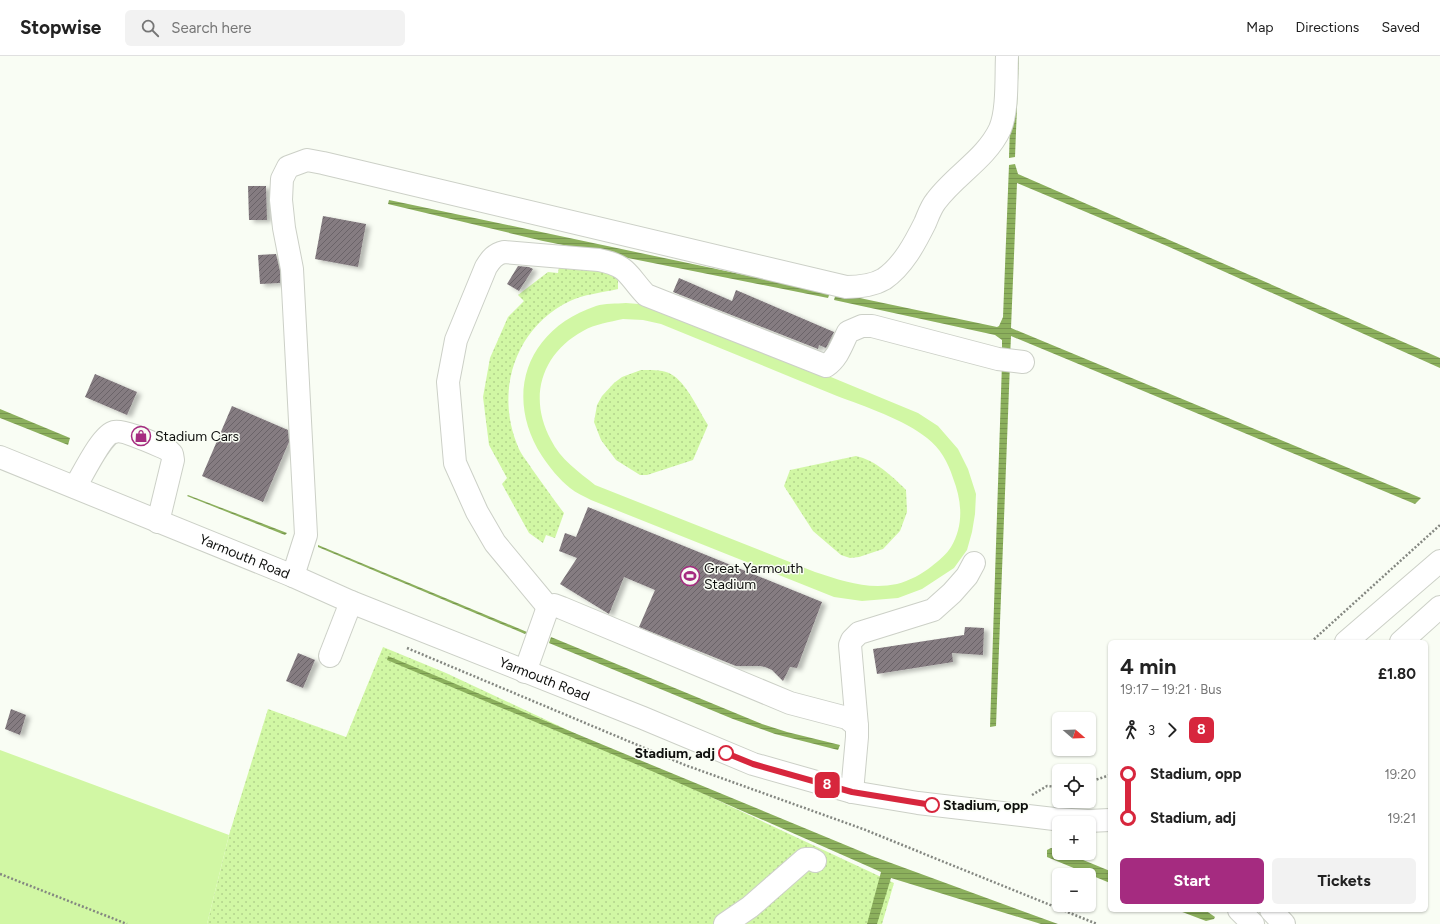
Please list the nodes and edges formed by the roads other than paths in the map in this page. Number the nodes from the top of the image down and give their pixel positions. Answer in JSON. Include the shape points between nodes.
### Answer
{"nodes":[{"id":1,"x":1007,"y":56,"type":"edge"},
{"id":2,"x":1023,"y":362,"type":"dead end"},
{"id":3,"x":0,"y":457,"type":"edge"},
{"id":4,"x":75,"y":487,"type":"junction"},
{"id":5,"x":158,"y":522,"type":"junction"},
{"id":6,"x":1440,"y":560,"type":"edge"},
{"id":7,"x":974,"y":563,"type":"dead end"},
{"id":8,"x":293,"y":576,"type":"junction"},
{"id":9,"x":351,"y":602,"type":"junction"},
{"id":10,"x":548,"y":607,"type":"junction"},
{"id":11,"x":1440,"y":607,"type":"edge"},
{"id":12,"x":1348,"y":640,"type":"edge"},
{"id":13,"x":1403,"y":640,"type":"edge"},
{"id":14,"x":330,"y":656,"type":"dead end"},
{"id":15,"x":525,"y":672,"type":"junction"},
{"id":16,"x":857,"y":726,"type":"junction"},
{"id":17,"x":852,"y":792,"type":"junction"},
{"id":18,"x":1108,"y":820,"type":"edge"},
{"id":19,"x":815,"y":861,"type":"dead end"},
{"id":20,"x":1241,"y":912,"type":"edge"},
{"id":21,"x":1273,"y":912,"type":"edge"},
{"id":22,"x":712,"y":924,"type":"edge"},
{"id":23,"x":720,"y":924,"type":"edge"},
{"id":24,"x":725,"y":924,"type":"edge"},
{"id":25,"x":1253,"y":924,"type":"edge"},
{"id":26,"x":1284,"y":924,"type":"edge"}],
"edges":[{"from":1,"to":8,"type":"main road","via":[[1005,110],[1001,128],[991,145],[935,202],[915,242],[899,265],[884,279],[865,287],[846,287],[323,163],[307,160],[288,167],[282,179],[281,200],[292,268],[306,535]]},
{"from":2,"to":10,"type":"main road","via":[[998,359],[872,326],[862,326],[848,332],[837,355],[826,366],[646,295],[631,276],[613,262],[504,252],[497,254],[486,267],[456,340],[448,382],[455,463],[477,512],[495,543]]},
{"from":3,"to":4,"type":"main road","name":"Yarmouth Road"},
{"from":4,"to":5,"type":"main road","name":"Yarmouth Road"},
{"from":4,"to":5,"type":"main road","via":[[102,442],[115,431],[167,449],[173,460]]},
{"from":5,"to":8,"type":"main road","name":"Yarmouth Road"},
{"from":6,"to":12,"type":"main road"},
{"from":7,"to":16,"type":"main road","via":[[957,588],[933,610],[859,633],[852,640],[850,645]]},
{"from":8,"to":9,"type":"main road","name":"Yarmouth Road"},
{"from":9,"to":14,"type":"main road"},
{"from":9,"to":15,"type":"main road","name":"Yarmouth Road"},
{"from":10,"to":15,"type":"main road"},
{"from":10,"to":16,"type":"main road","via":[[554,605],[562,608],[790,703],[847,718]]},
{"from":11,"to":13,"type":"main road"},
{"from":15,"to":17,"type":"main road","name":"Yarmouth Road","via":[[753,764]]},
{"from":16,"to":17,"type":"main road"},
{"from":17,"to":18,"type":"main road","name":"Yarmouth Road","via":[[918,803],[1054,819]]},
{"from":19,"to":24,"type":"main road","via":[[805,859],[750,907]]},
{"from":20,"to":25,"type":"main road"},
{"from":21,"to":26,"type":"main road"},
{"from":22,"to":23,"type":"main road"}]}
